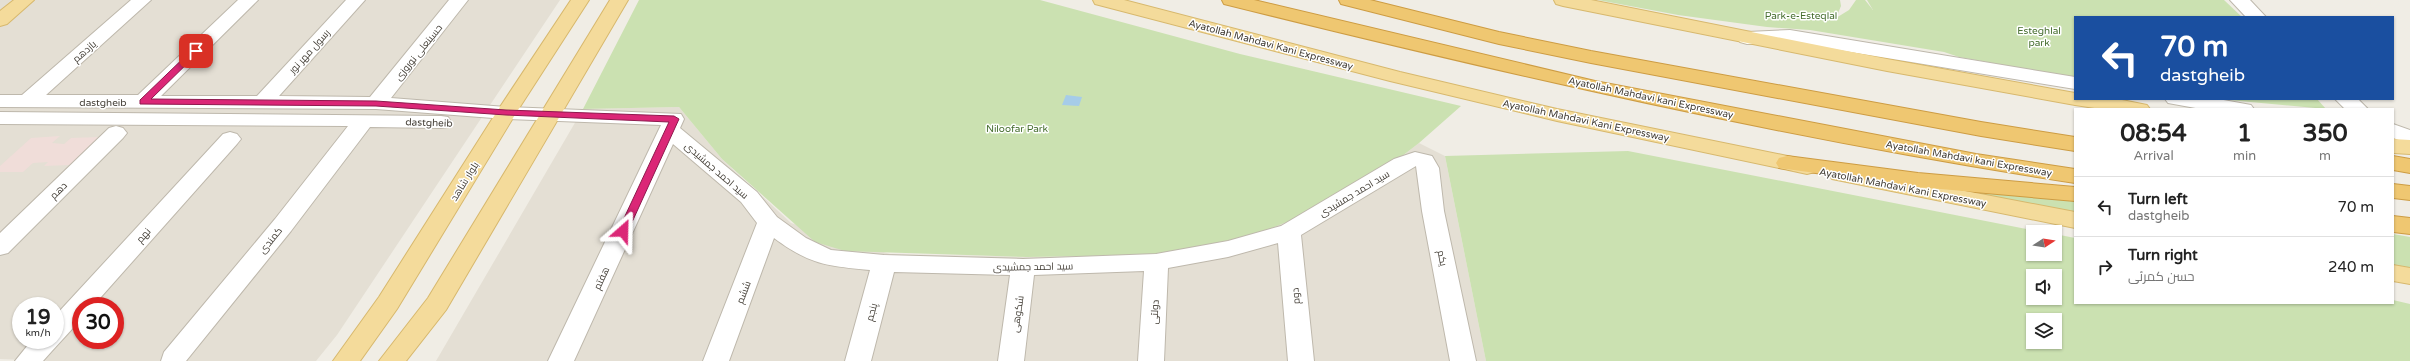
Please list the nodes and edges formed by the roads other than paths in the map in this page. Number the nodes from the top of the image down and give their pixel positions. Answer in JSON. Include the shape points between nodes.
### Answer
{"nodes":[{"id":1,"x":3,"y":0,"type":"edge"},
{"id":2,"x":25,"y":0,"type":"edge"},
{"id":3,"x":142,"y":0,"type":"edge"},
{"id":4,"x":249,"y":0,"type":"edge"},
{"id":5,"x":356,"y":0,"type":"edge"},
{"id":6,"x":459,"y":0,"type":"edge"},
{"id":7,"x":580,"y":0,"type":"edge"},
{"id":8,"x":619,"y":0,"type":"edge"},
{"id":9,"x":1102,"y":0,"type":"edge"},
{"id":10,"x":1231,"y":0,"type":"edge"},
{"id":11,"x":1348,"y":0,"type":"edge"},
{"id":12,"x":1563,"y":0,"type":"edge"},
{"id":13,"x":2239,"y":0,"type":"edge"},
{"id":14,"x":0,"y":2,"type":"edge"},
{"id":15,"x":2256,"y":16,"type":"edge"},
{"id":16,"x":0,"y":20,"type":"edge"},
{"id":17,"x":1747,"y":38,"type":"junction"},
{"id":18,"x":2074,"y":84,"type":"edge"},
{"id":19,"x":2074,"y":99,"type":"edge"},
{"id":20,"x":2082,"y":100,"type":"edge"},
{"id":21,"x":2182,"y":100,"type":"edge"},
{"id":22,"x":2346,"y":100,"type":"edge"},
{"id":23,"x":27,"y":101,"type":"junction"},
{"id":24,"x":143,"y":102,"type":"junction"},
{"id":25,"x":262,"y":103,"type":"junction"},
{"id":26,"x":2134,"y":108,"type":"edge"},
{"id":27,"x":2237,"y":108,"type":"edge"},
{"id":28,"x":2357,"y":108,"type":"edge"},
{"id":29,"x":370,"y":111,"type":"junction"},
{"id":30,"x":2,"y":116,"type":"edge"},
{"id":31,"x":503,"y":118,"type":"junction"},
{"id":32,"x":548,"y":120,"type":"junction"},
{"id":33,"x":670,"y":130,"type":"junction"},
{"id":34,"x":2394,"y":131,"type":"edge"},
{"id":35,"x":116,"y":133,"type":"dead end"},
{"id":36,"x":2410,"y":137,"type":"edge"},
{"id":37,"x":230,"y":139,"type":"dead end"},
{"id":38,"x":2074,"y":144,"type":"edge"},
{"id":39,"x":2394,"y":146,"type":"edge"},
{"id":40,"x":2410,"y":147,"type":"edge"},
{"id":41,"x":1419,"y":159,"type":"joint"},
{"id":42,"x":1786,"y":163,"type":"junction"},
{"id":43,"x":2394,"y":163,"type":"edge"},
{"id":44,"x":2410,"y":166,"type":"edge"},
{"id":45,"x":2074,"y":176,"type":"edge"},
{"id":46,"x":2394,"y":191,"type":"edge"},
{"id":47,"x":2410,"y":193,"type":"edge"},
{"id":48,"x":2074,"y":194,"type":"edge"},
{"id":49,"x":2074,"y":220,"type":"edge"},
{"id":50,"x":769,"y":222,"type":"junction"},
{"id":51,"x":2394,"y":224,"type":"edge"},
{"id":52,"x":2410,"y":226,"type":"edge"},
{"id":53,"x":1289,"y":232,"type":"junction"},
{"id":54,"x":0,"y":247,"type":"edge"},
{"id":55,"x":1156,"y":262,"type":"junction"},
{"id":56,"x":884,"y":263,"type":"junction"},
{"id":57,"x":1023,"y":267,"type":"junction"},
{"id":58,"x":2394,"y":273,"type":"edge"},
{"id":59,"x":2410,"y":276,"type":"edge"},
{"id":60,"x":64,"y":322,"type":"edge"},
{"id":61,"x":39,"y":349,"type":"edge"},
{"id":62,"x":346,"y":357,"type":"edge"},
{"id":63,"x":173,"y":359,"type":"dead end"},
{"id":64,"x":28,"y":361,"type":"edge"},
{"id":65,"x":392,"y":361,"type":"edge"},
{"id":66,"x":561,"y":361,"type":"edge"},
{"id":67,"x":716,"y":361,"type":"edge"},
{"id":68,"x":858,"y":361,"type":"edge"},
{"id":69,"x":1011,"y":361,"type":"edge"},
{"id":70,"x":1151,"y":361,"type":"edge"},
{"id":71,"x":1301,"y":361,"type":"edge"},
{"id":72,"x":1463,"y":361,"type":"edge"}],
"edges":[{"from":1,"to":14,"type":"main road"},
{"from":2,"to":16,"type":"main road"},
{"from":3,"to":23,"type":"street","name":"یازدهم"},
{"from":4,"to":24,"type":"street"},
{"from":5,"to":25,"type":"street","name":"رسول مهر نور"},
{"from":6,"to":29,"type":"street","name":"حسینعلی نوروزی"},
{"from":7,"to":31,"type":"main road","name":"بلوار شاهد"},
{"from":8,"to":32,"type":"main road"},
{"from":9,"to":42,"type":"main road","name":"Ayatollah Mahdavi Kani Expressway","via":[[1397,77],[1557,115]]},
{"from":10,"to":45,"type":"highway","name":"Ayatollah Mahdavi kani Expressway","via":[[1595,87],[1976,161]]},
{"from":11,"to":38,"type":"highway","via":[[1499,38],[1591,57]]},
{"from":12,"to":17,"type":"main road"},
{"from":13,"to":15,"type":"street"},
{"from":17,"to":18,"type":"street","via":[[1790,36]]},
{"from":17,"to":19,"type":"main road"},
{"from":20,"to":26,"type":"main road"},
{"from":21,"to":27,"type":"street"},
{"from":22,"to":28,"type":"street"},
{"from":23,"to":24,"type":"street","name":"dastgheib"},
{"from":23,"to":30,"type":"street","name":"dastgheib"},
{"from":24,"to":25,"type":"street","name":"dastgheib"},
{"from":25,"to":29,"type":"street","name":"dastgheib"},
{"from":29,"to":30,"type":"street","name":"dastgheib"},
{"from":29,"to":31,"type":"street","name":"dastgheib"},
{"from":29,"to":63,"type":"street","name":"کمندی"},
{"from":31,"to":32,"type":"street","name":"dastgheib"},
{"from":31,"to":62,"type":"main road","name":"بلوار شاهد","via":[[388,303]]},
{"from":32,"to":33,"type":"street","name":"dastgheib"},
{"from":32,"to":65,"type":"main road","via":[[437,304]]},
{"from":33,"to":50,"type":"street","name":"سید احمد جمشیدی","via":[[749,197]]},
{"from":33,"to":66,"type":"street","name":"هفتم"},
{"from":34,"to":36,"type":"street"},
{"from":35,"to":54,"type":"street","name":"دهم"},
{"from":37,"to":60,"type":"street","name":"نهم"},
{"from":39,"to":40,"type":"main road"},
{"from":41,"to":53,"type":"street","name":"سید احمد جمشیدی","via":[[1402,164]]},
{"from":41,"to":72,"type":"street","name":"یکم","via":[[1424,161],[1428,168],[1433,211]]},
{"from":42,"to":48,"type":"highway","via":[[1918,180]]},
{"from":42,"to":49,"type":"main road","name":"Ayatollah Mahdavi Kani Expressway"},
{"from":43,"to":44,"type":"highway"},
{"from":46,"to":47,"type":"highway"},
{"from":50,"to":56,"type":"street","name":"سید احمد جمشیدی","via":[[798,244],[827,258]]},
{"from":50,"to":67,"type":"street","name":"ششم"},
{"from":51,"to":52,"type":"highway"},
{"from":53,"to":55,"type":"street","name":"سید احمد جمشیدی","via":[[1228,249]]},
{"from":53,"to":71,"type":"street","name":"دوم"},
{"from":55,"to":57,"type":"street","name":"سید احمد جمشیدی"},
{"from":55,"to":70,"type":"street","name":"دولتی"},
{"from":56,"to":57,"type":"street","name":"سید احمد جمشیدی"},
{"from":56,"to":68,"type":"street","name":"پنجم"},
{"from":57,"to":69,"type":"street","name":"شکوهی"},
{"from":58,"to":59,"type":"main road"},
{"from":61,"to":64,"type":"street"}]}
